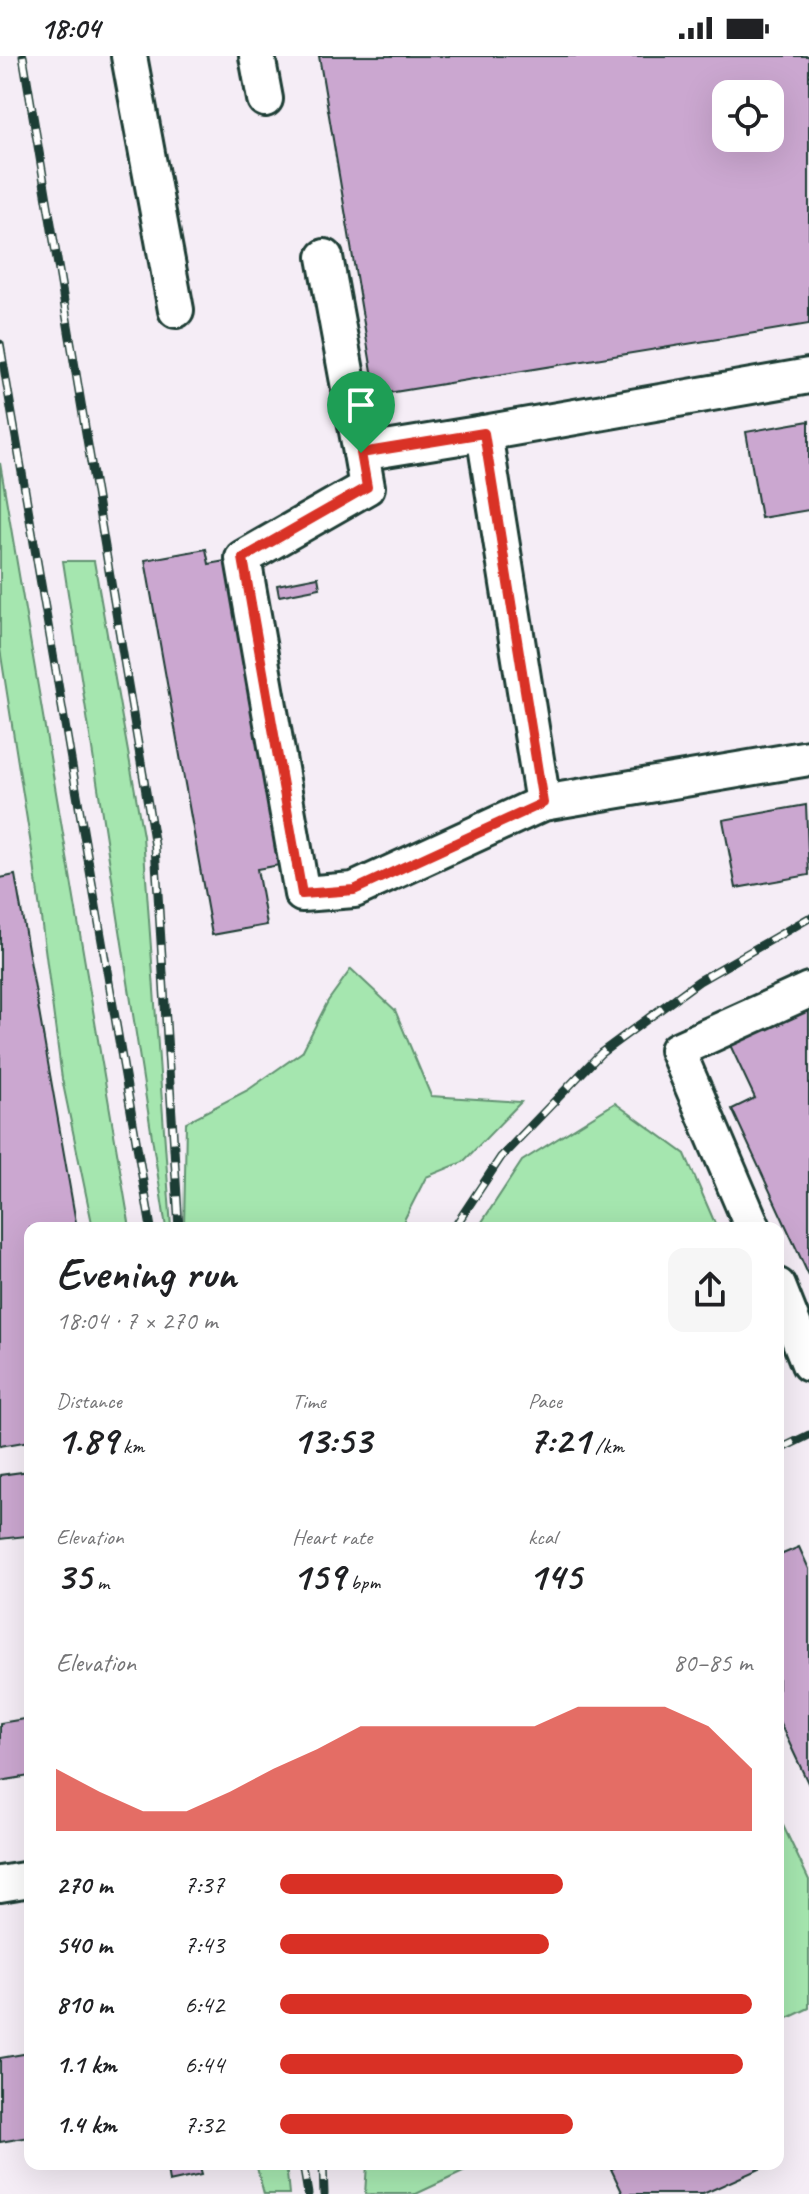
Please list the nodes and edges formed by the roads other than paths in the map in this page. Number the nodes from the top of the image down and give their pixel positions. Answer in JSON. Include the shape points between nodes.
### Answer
{"nodes":[{"id":1,"x":129,"y":56,"type":"edge"},
{"id":2,"x":257,"y":56,"type":"edge"},
{"id":3,"x":265,"y":99,"type":"dead end"},
{"id":4,"x":325,"y":257,"type":"dead end"},
{"id":5,"x":176,"y":310,"type":"dead end"},
{"id":6,"x":809,"y":376,"type":"edge"},
{"id":7,"x":484,"y":433,"type":"junction"},
{"id":8,"x":361,"y":453,"type":"junction"},
{"id":9,"x":809,"y":758,"type":"edge"},
{"id":10,"x":543,"y":803,"type":"junction"},
{"id":11,"x":809,"y":990,"type":"edge"},
{"id":12,"x":750,"y":1222,"type":"edge"},
{"id":13,"x":784,"y":1301,"type":"edge"},
{"id":14,"x":809,"y":1364,"type":"edge"},
{"id":15,"x":24,"y":1880,"type":"edge"},
{"id":16,"x":0,"y":1884,"type":"edge"}],
"edges":[{"from":1,"to":5,"type":"lane"},
{"from":2,"to":3,"type":"lane"},
{"from":4,"to":8,"type":"lane"},
{"from":6,"to":7,"type":"lane"},
{"from":7,"to":8,"type":"lane"},
{"from":7,"to":10,"type":"lane"},
{"from":8,"to":10,"type":"lane","via":[[367,487],[243,558],[302,894],[354,890]]},
{"from":9,"to":10,"type":"lane"},
{"from":11,"to":12,"type":"lane","via":[[677,1050]]},
{"from":13,"to":14,"type":"lane"},
{"from":15,"to":16,"type":"lane"}]}
